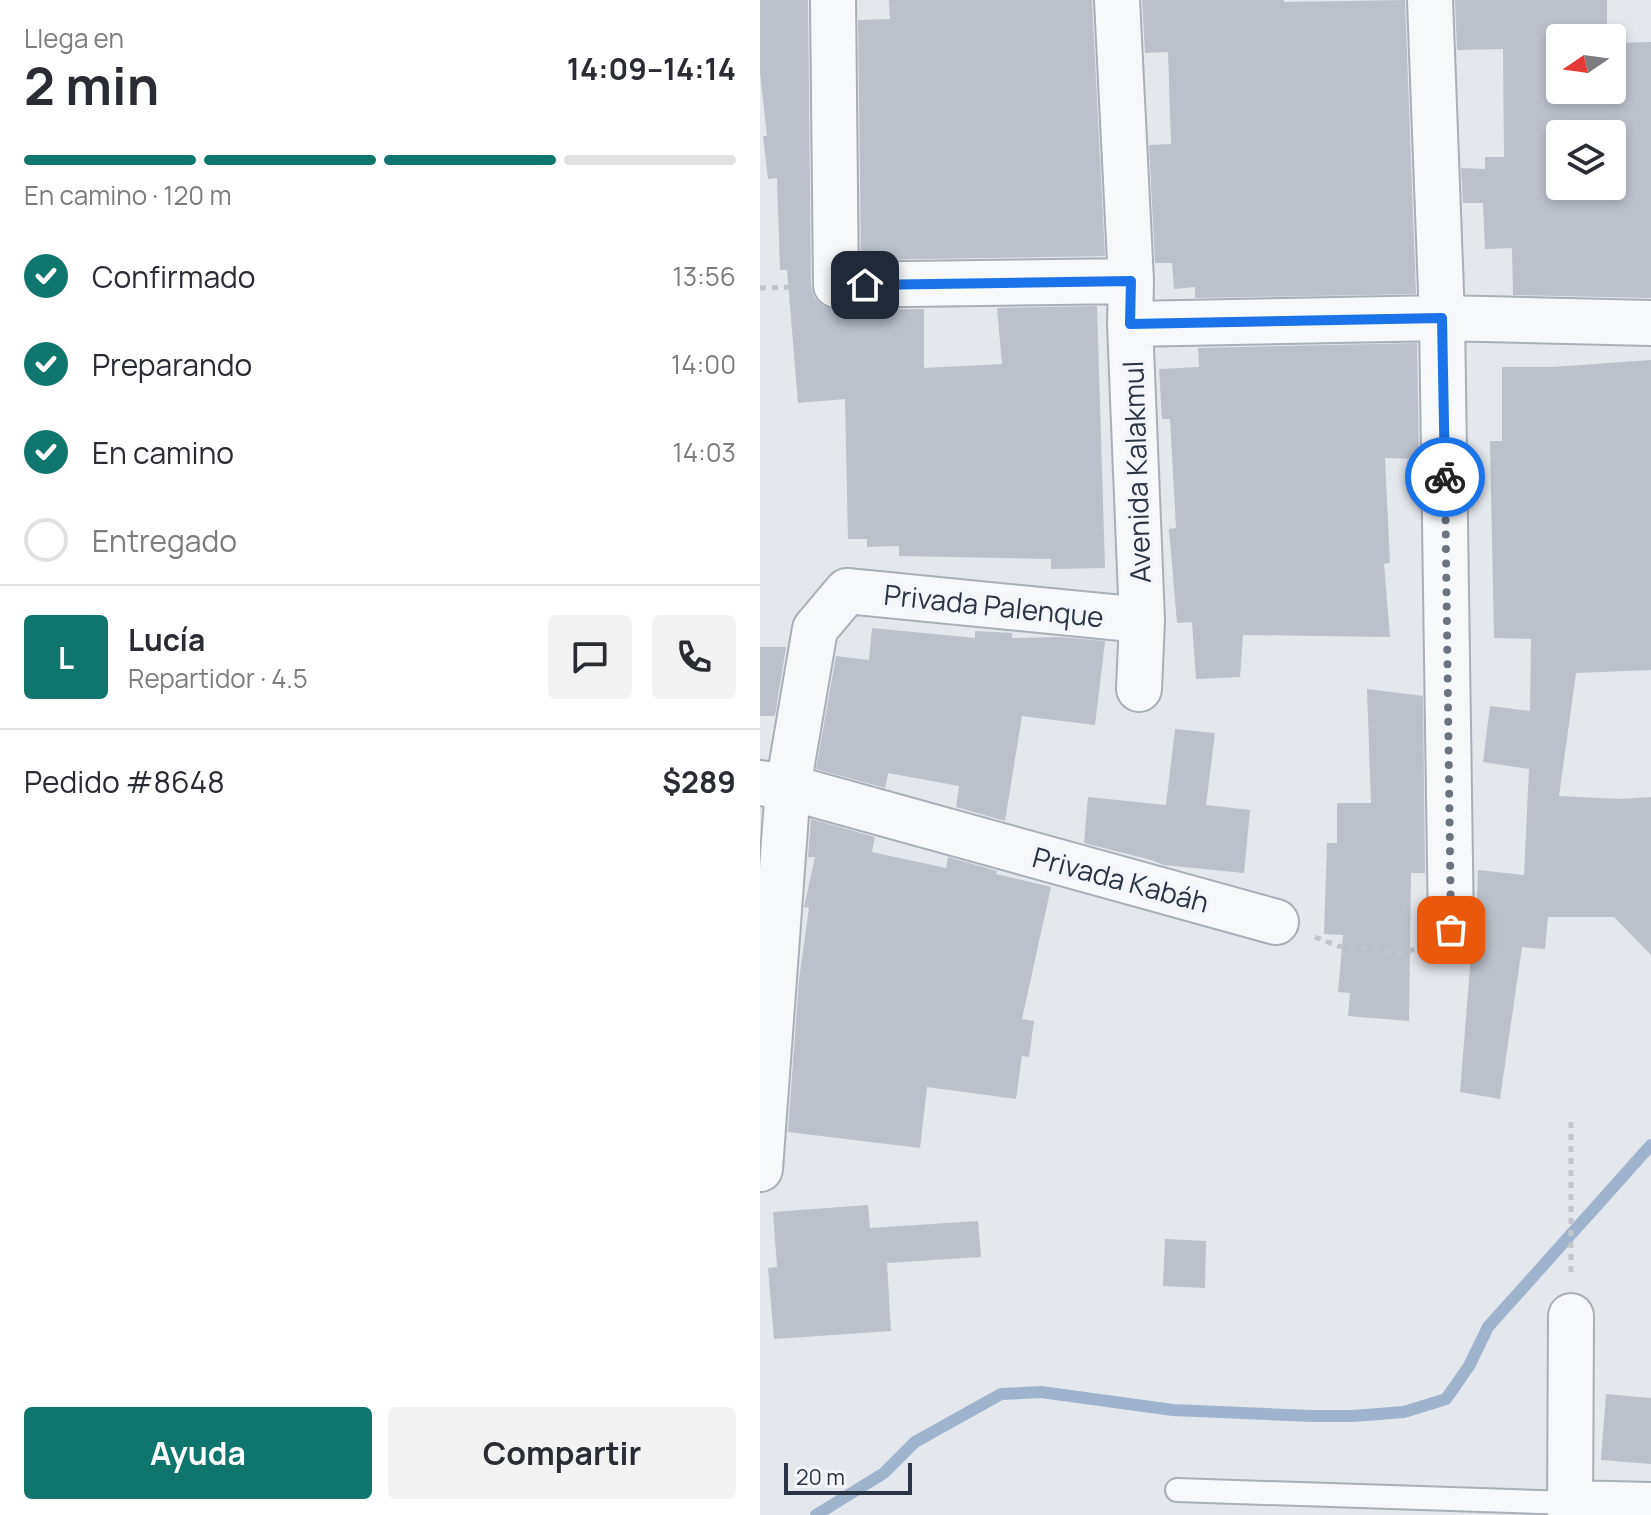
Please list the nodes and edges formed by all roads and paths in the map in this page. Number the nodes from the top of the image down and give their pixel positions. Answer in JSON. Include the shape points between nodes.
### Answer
{"nodes":[{"id":1,"x":833,"y":0,"type":"edge"},
{"id":2,"x":1117,"y":0,"type":"edge"},
{"id":3,"x":1430,"y":0,"type":"edge"},
{"id":4,"x":1131,"y":281,"type":"junction"},
{"id":5,"x":1442,"y":318,"type":"junction"},
{"id":6,"x":1651,"y":323,"type":"edge"},
{"id":7,"x":1130,"y":324,"type":"junction"},
{"id":8,"x":1142,"y":620,"type":"junction"},
{"id":9,"x":1139,"y":689,"type":"dead end"},
{"id":10,"x":774,"y":785,"type":"edge"},
{"id":11,"x":1276,"y":922,"type":"joint"},
{"id":12,"x":1451,"y":930,"type":"joint"},
{"id":13,"x":1571,"y":1118,"type":"dead end"},
{"id":14,"x":760,"y":1169,"type":"edge"},
{"id":15,"x":1571,"y":1296,"type":"joint"},
{"id":16,"x":1177,"y":1490,"type":"dead end"},
{"id":17,"x":1651,"y":1505,"type":"edge"},
{"id":18,"x":1570,"y":1509,"type":"edge"}],
"edges":[{"from":1,"to":4,"type":"street","via":[[836,285]]},
{"from":2,"to":4,"type":"street","name":"Avenida Kalakmul"},
{"from":3,"to":5,"type":"street"},
{"from":4,"to":7,"type":"street","name":"Avenida Kalakmul"},
{"from":5,"to":6,"type":"street"},
{"from":5,"to":7,"type":"street"},
{"from":5,"to":12,"type":"street"},
{"from":7,"to":8,"type":"street","name":"Avenida Kalakmul"},
{"from":8,"to":9,"type":"street","name":"Avenida Kalakmul"},
{"from":8,"to":10,"type":"street","name":"Privada Palenque","via":[[847,591],[815,629]]},
{"from":10,"to":11,"type":"street","name":"Privada Kabáh"},
{"from":10,"to":14,"type":"street"},
{"from":11,"to":12,"type":"path","via":[[1338,946],[1405,953]]},
{"from":13,"to":15,"type":"path"},
{"from":15,"to":18,"type":"street"},
{"from":16,"to":18,"type":"lane"},
{"from":17,"to":18,"type":"street"}]}
